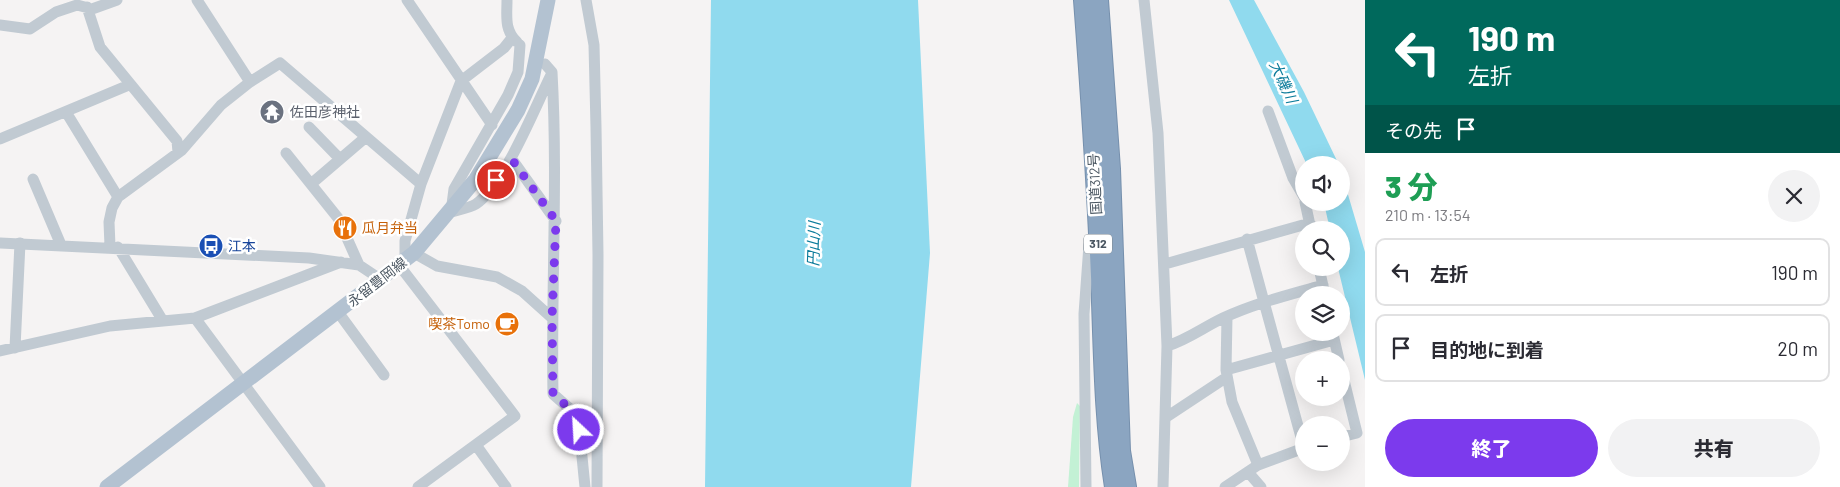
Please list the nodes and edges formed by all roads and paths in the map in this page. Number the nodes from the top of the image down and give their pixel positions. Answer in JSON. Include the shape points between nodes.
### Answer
{"nodes":[{"id":1,"x":117,"y":0,"type":"edge"},
{"id":2,"x":196,"y":0,"type":"edge"},
{"id":3,"x":406,"y":0,"type":"edge"},
{"id":4,"x":507,"y":0,"type":"edge"},
{"id":5,"x":548,"y":0,"type":"edge"},
{"id":6,"x":586,"y":0,"type":"edge"},
{"id":7,"x":1083,"y":0,"type":"edge"},
{"id":8,"x":1098,"y":0,"type":"edge"},
{"id":9,"x":1144,"y":0,"type":"edge"},
{"id":10,"x":87,"y":6,"type":"junction"},
{"id":11,"x":0,"y":25,"type":"edge"},
{"id":12,"x":520,"y":44,"type":"junction"},
{"id":13,"x":461,"y":81,"type":"junction"},
{"id":14,"x":250,"y":82,"type":"junction"},
{"id":15,"x":129,"y":85,"type":"junction"},
{"id":16,"x":1268,"y":111,"type":"dead end"},
{"id":17,"x":66,"y":112,"type":"junction"},
{"id":18,"x":492,"y":125,"type":"junction"},
{"id":19,"x":309,"y":127,"type":"dead end"},
{"id":20,"x":366,"y":137,"type":"junction"},
{"id":21,"x":0,"y":140,"type":"edge"},
{"id":22,"x":178,"y":152,"type":"junction"},
{"id":23,"x":286,"y":153,"type":"dead end"},
{"id":24,"x":511,"y":158,"type":"junction"},
{"id":25,"x":340,"y":159,"type":"junction"},
{"id":26,"x":32,"y":178,"type":"dead end"},
{"id":27,"x":1295,"y":181,"type":"edge"},
{"id":28,"x":311,"y":184,"type":"junction"},
{"id":29,"x":421,"y":184,"type":"junction"},
{"id":30,"x":118,"y":197,"type":"junction"},
{"id":31,"x":451,"y":212,"type":"junction"},
{"id":32,"x":556,"y":221,"type":"junction"},
{"id":33,"x":1295,"y":230,"type":"edge"},
{"id":34,"x":1247,"y":240,"type":"junction"},
{"id":35,"x":0,"y":243,"type":"edge"},
{"id":36,"x":20,"y":243,"type":"junction"},
{"id":37,"x":61,"y":245,"type":"junction"},
{"id":38,"x":1089,"y":245,"type":"dead end"},
{"id":39,"x":114,"y":246,"type":"junction"},
{"id":40,"x":406,"y":260,"type":"junction"},
{"id":41,"x":343,"y":262,"type":"junction"},
{"id":42,"x":1165,"y":264,"type":"junction"},
{"id":43,"x":359,"y":265,"type":"junction"},
{"id":44,"x":380,"y":279,"type":"junction"},
{"id":45,"x":1295,"y":296,"type":"edge"},
{"id":46,"x":1264,"y":302,"type":"junction"},
{"id":47,"x":338,"y":312,"type":"junction"},
{"id":48,"x":1227,"y":317,"type":"junction"},
{"id":49,"x":195,"y":318,"type":"junction"},
{"id":50,"x":552,"y":318,"type":"junction"},
{"id":51,"x":163,"y":321,"type":"junction"},
{"id":52,"x":1320,"y":341,"type":"edge"},
{"id":53,"x":1166,"y":346,"type":"junction"},
{"id":54,"x":15,"y":348,"type":"junction"},
{"id":55,"x":0,"y":351,"type":"edge"},
{"id":56,"x":1279,"y":355,"type":"junction"},
{"id":57,"x":1227,"y":373,"type":"junction"},
{"id":58,"x":384,"y":374,"type":"dead end"},
{"id":59,"x":243,"y":385,"type":"junction"},
{"id":60,"x":1350,"y":405,"type":"edge"},
{"id":61,"x":1295,"y":416,"type":"edge"},
{"id":62,"x":1165,"y":418,"type":"junction"},
{"id":63,"x":1350,"y":435,"type":"edge"},
{"id":64,"x":476,"y":445,"type":"junction"},
{"id":65,"x":1295,"y":452,"type":"edge"},
{"id":66,"x":1253,"y":469,"type":"junction"},
{"id":67,"x":107,"y":487,"type":"edge"},
{"id":68,"x":320,"y":487,"type":"edge"},
{"id":69,"x":418,"y":487,"type":"edge"},
{"id":70,"x":506,"y":487,"type":"edge"},
{"id":71,"x":585,"y":487,"type":"edge"},
{"id":72,"x":597,"y":487,"type":"edge"},
{"id":73,"x":1086,"y":487,"type":"edge"},
{"id":74,"x":1114,"y":487,"type":"edge"},
{"id":75,"x":1127,"y":487,"type":"edge"},
{"id":76,"x":1163,"y":487,"type":"edge"},
{"id":77,"x":1225,"y":487,"type":"edge"},
{"id":78,"x":1261,"y":487,"type":"edge"}],
"edges":[{"from":1,"to":10,"type":"street","via":[[92,9]]},
{"from":2,"to":14,"type":"street"},
{"from":3,"to":13,"type":"street"},
{"from":4,"to":12,"type":"street","via":[[506,26]]},
{"from":5,"to":31,"type":"main road","name":"永留豊岡線","via":[[532,79],[518,110],[476,179]]},
{"from":6,"to":72,"type":"street","via":[[594,44],[596,99]]},
{"from":7,"to":74,"type":"highway","name":"国道312号","number":"312","via":[[1108,452]]},
{"from":8,"to":75,"type":"highway","name":"国道312号","number":"312","via":[[1111,169],[1121,451]]},
{"from":9,"to":42,"type":"street","via":[[1158,133]]},
{"from":10,"to":11,"type":"street","via":[[77,5],[56,12],[30,29]]},
{"from":10,"to":15,"type":"street","via":[[100,48]]},
{"from":12,"to":13,"type":"street","via":[[504,48]]},
{"from":12,"to":18,"type":"street","via":[[518,72]]},
{"from":13,"to":18,"type":"street"},
{"from":13,"to":29,"type":"street"},
{"from":14,"to":20,"type":"street","via":[[280,63]]},
{"from":14,"to":22,"type":"street","via":[[221,105],[198,134]]},
{"from":15,"to":17,"type":"street"},
{"from":15,"to":22,"type":"street","via":[[177,141]]},
{"from":16,"to":27,"type":"street"},
{"from":17,"to":21,"type":"street"},
{"from":17,"to":30,"type":"street"},
{"from":18,"to":31,"type":"street","via":[[454,189]]},
{"from":19,"to":25,"type":"street"},
{"from":20,"to":25,"type":"street"},
{"from":20,"to":29,"type":"street"},
{"from":22,"to":30,"type":"street"},
{"from":23,"to":28,"type":"street"},
{"from":24,"to":31,"type":"street","via":[[476,204]]},
{"from":24,"to":32,"type":"street"},
{"from":24,"to":32,"type":"street","via":[[549,68],[556,146]]},
{"from":25,"to":28,"type":"street"},
{"from":26,"to":37,"type":"street"},
{"from":28,"to":43,"type":"street","via":[[338,218]]},
{"from":29,"to":40,"type":"street","via":[[405,241]]},
{"from":30,"to":39,"type":"street","via":[[109,222]]},
{"from":31,"to":40,"type":"main road","name":"永留豊岡線"},
{"from":32,"to":50,"type":"street"},
{"from":33,"to":34,"type":"street"},
{"from":34,"to":42,"type":"street"},
{"from":34,"to":46,"type":"street"},
{"from":35,"to":36,"type":"street"},
{"from":36,"to":37,"type":"street"},
{"from":36,"to":54,"type":"street"},
{"from":37,"to":39,"type":"street"},
{"from":38,"to":73,"type":"street","via":[[1084,314]]},
{"from":39,"to":41,"type":"street"},
{"from":39,"to":51,"type":"street"},
{"from":40,"to":44,"type":"main road","name":"永留豊岡線"},
{"from":40,"to":50,"type":"street","via":[[497,277],[522,292]]},
{"from":40,"to":64,"type":"street","via":[[515,416]]},
{"from":41,"to":43,"type":"street"},
{"from":41,"to":49,"type":"street"},
{"from":42,"to":53,"type":"street"},
{"from":43,"to":44,"type":"street"},
{"from":44,"to":47,"type":"main road","name":"永留豊岡線"},
{"from":45,"to":46,"type":"street"},
{"from":46,"to":48,"type":"street"},
{"from":46,"to":56,"type":"street"},
{"from":47,"to":58,"type":"street"},
{"from":47,"to":59,"type":"main road","name":"永留豊岡線"},
{"from":48,"to":53,"type":"street"},
{"from":48,"to":57,"type":"street"},
{"from":49,"to":51,"type":"street"},
{"from":49,"to":59,"type":"street"},
{"from":50,"to":71,"type":"street","via":[[553,394],[578,416]]},
{"from":51,"to":54,"type":"street","via":[[110,326]]},
{"from":52,"to":56,"type":"street"},
{"from":53,"to":62,"type":"street"},
{"from":54,"to":55,"type":"street"},
{"from":56,"to":57,"type":"street"},
{"from":56,"to":61,"type":"street"},
{"from":57,"to":62,"type":"street"},
{"from":57,"to":66,"type":"street","via":[[1232,402]]},
{"from":59,"to":67,"type":"main road","name":"永留豊岡線"},
{"from":59,"to":68,"type":"street"},
{"from":60,"to":63,"type":"street","via":[[1357,433]]},
{"from":62,"to":76,"type":"street"},
{"from":64,"to":69,"type":"street"},
{"from":64,"to":70,"type":"street"},
{"from":65,"to":66,"type":"street"},
{"from":66,"to":77,"type":"street"},
{"from":66,"to":78,"type":"street"}]}
